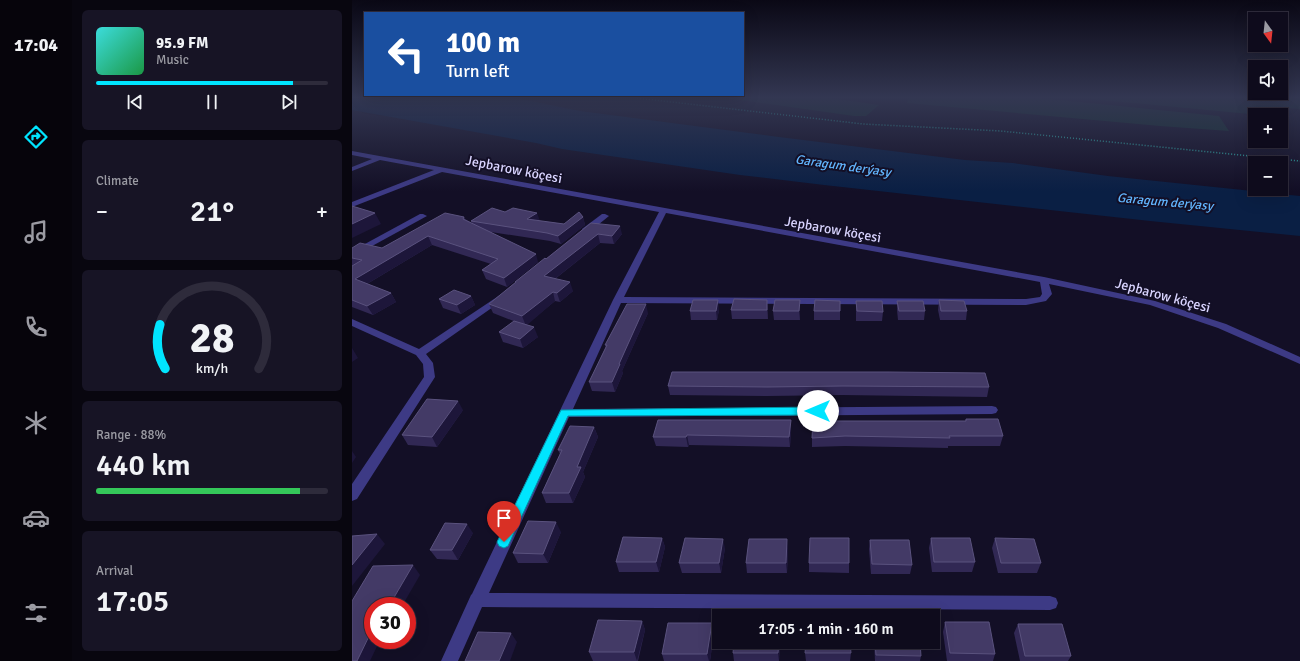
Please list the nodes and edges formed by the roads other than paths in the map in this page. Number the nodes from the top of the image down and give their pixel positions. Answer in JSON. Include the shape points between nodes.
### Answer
{"nodes":[{"id":1,"x":352,"y":153,"type":"edge"},
{"id":2,"x":380,"y":158,"type":"junction"},
{"id":3,"x":352,"y":169,"type":"edge"},
{"id":4,"x":444,"y":169,"type":"junction"},
{"id":5,"x":352,"y":205,"type":"edge"},
{"id":6,"x":664,"y":210,"type":"junction"},
{"id":7,"x":423,"y":216,"type":"dead end"},
{"id":8,"x":605,"y":216,"type":"dead end"},
{"id":9,"x":580,"y":235,"type":"edge"},
{"id":10,"x":352,"y":254,"type":"edge"},
{"id":11,"x":1044,"y":280,"type":"junction"},
{"id":12,"x":506,"y":294,"type":"edge"},
{"id":13,"x":618,"y":300,"type":"junction"},
{"id":14,"x":352,"y":322,"type":"edge"},
{"id":15,"x":420,"y":353,"type":"junction"},
{"id":16,"x":1300,"y":361,"type":"edge"},
{"id":17,"x":992,"y":410,"type":"dead end"},
{"id":18,"x":565,"y":413,"type":"junction"},
{"id":19,"x":352,"y":494,"type":"edge"},
{"id":20,"x":476,"y":600,"type":"junction"},
{"id":21,"x":1050,"y":603,"type":"dead end"},
{"id":22,"x":449,"y":661,"type":"edge"}],
"edges":[{"from":1,"to":2,"type":"street","name":"Jepbarow köçesi"},
{"from":2,"to":3,"type":"street"},
{"from":2,"to":4,"type":"street","name":"Jepbarow köçesi"},
{"from":4,"to":5,"type":"street"},
{"from":4,"to":6,"type":"street","name":"Jepbarow köçesi"},
{"from":6,"to":11,"type":"street","name":"Jepbarow köçesi"},
{"from":6,"to":13,"type":"street"},
{"from":7,"to":10,"type":"street"},
{"from":8,"to":9,"type":"street"},
{"from":11,"to":13,"type":"street","via":[[1047,294],[1043,299],[1026,302]]},
{"from":11,"to":16,"type":"street","name":"Jepbarow köçesi","via":[[1152,303],[1222,326]]},
{"from":12,"to":15,"type":"street"},
{"from":13,"to":18,"type":"street"},
{"from":14,"to":15,"type":"street"},
{"from":15,"to":19,"type":"street","via":[[428,364],[430,377]]},
{"from":17,"to":18,"type":"street"},
{"from":18,"to":20,"type":"street"},
{"from":20,"to":21,"type":"street"},
{"from":20,"to":22,"type":"street"}]}
